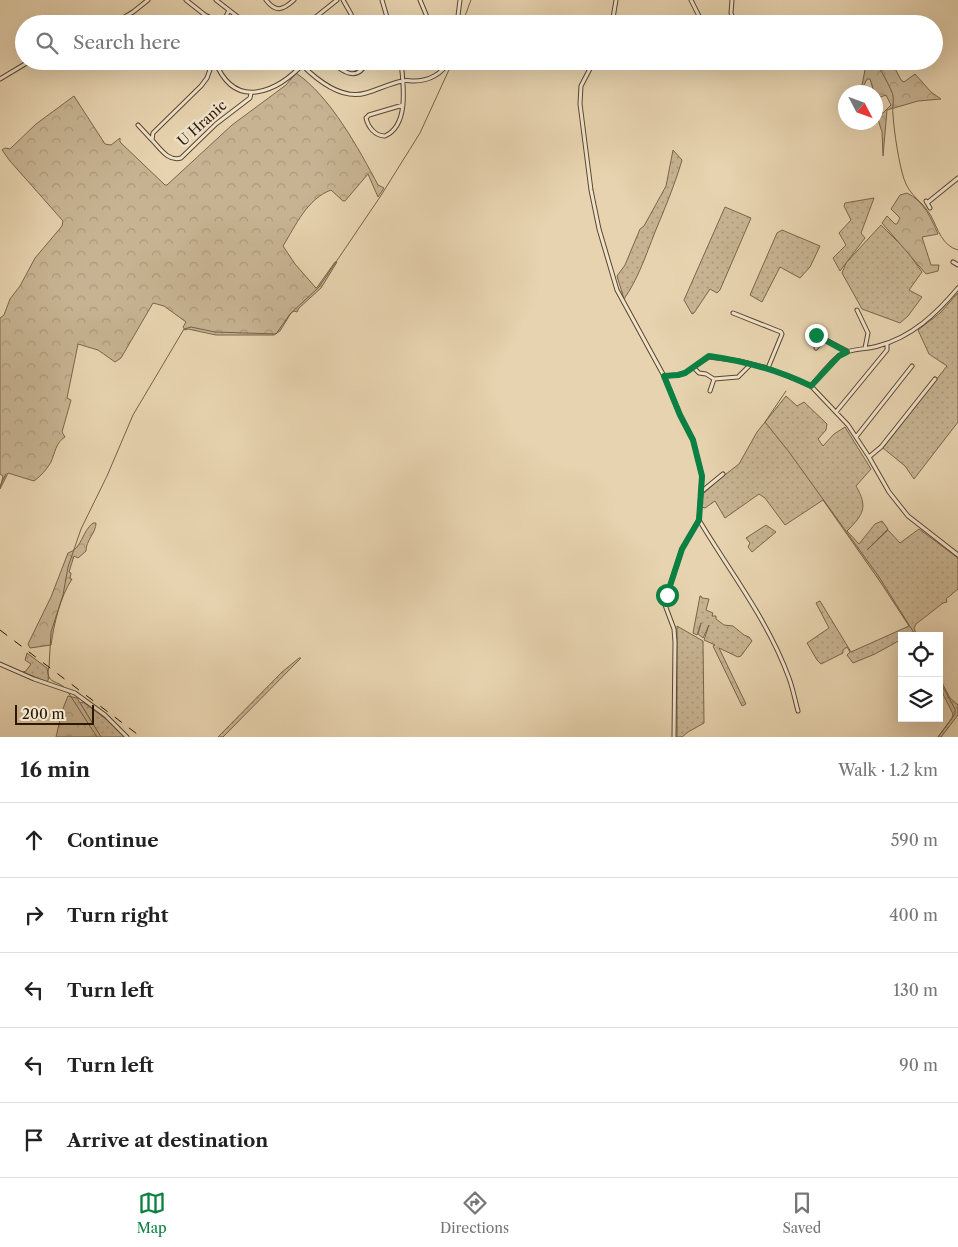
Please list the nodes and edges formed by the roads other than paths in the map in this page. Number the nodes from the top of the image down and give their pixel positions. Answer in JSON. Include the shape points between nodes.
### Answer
{"nodes":[{"id":1,"x":148,"y":0,"type":"edge"},
{"id":2,"x":186,"y":0,"type":"edge"},
{"id":3,"x":216,"y":0,"type":"edge"},
{"id":4,"x":266,"y":0,"type":"edge"},
{"id":5,"x":294,"y":0,"type":"edge"},
{"id":6,"x":337,"y":0,"type":"edge"},
{"id":7,"x":343,"y":0,"type":"edge"},
{"id":8,"x":382,"y":0,"type":"edge"},
{"id":9,"x":420,"y":0,"type":"edge"},
{"id":10,"x":460,"y":0,"type":"edge"},
{"id":11,"x":691,"y":0,"type":"edge"},
{"id":12,"x":732,"y":0,"type":"edge"},
{"id":13,"x":616,"y":2,"type":"edge"},
{"id":14,"x":229,"y":10,"type":"junction"},
{"id":15,"x":128,"y":15,"type":"edge"},
{"id":16,"x":205,"y":15,"type":"edge"},
{"id":17,"x":226,"y":15,"type":"edge"},
{"id":18,"x":235,"y":15,"type":"edge"},
{"id":19,"x":318,"y":15,"type":"edge"},
{"id":20,"x":351,"y":15,"type":"edge"},
{"id":21,"x":386,"y":15,"type":"edge"},
{"id":22,"x":426,"y":15,"type":"edge"},
{"id":23,"x":458,"y":15,"type":"edge"},
{"id":24,"x":614,"y":15,"type":"edge"},
{"id":25,"x":698,"y":15,"type":"edge"},
{"id":26,"x":732,"y":15,"type":"edge"},
{"id":27,"x":15,"y":70,"type":"edge"},
{"id":28,"x":210,"y":70,"type":"edge"},
{"id":29,"x":218,"y":70,"type":"edge"},
{"id":30,"x":295,"y":70,"type":"edge"},
{"id":31,"x":307,"y":70,"type":"edge"},
{"id":32,"x":341,"y":70,"type":"edge"},
{"id":33,"x":361,"y":70,"type":"edge"},
{"id":34,"x":402,"y":70,"type":"edge"},
{"id":35,"x":443,"y":70,"type":"edge"},
{"id":36,"x":589,"y":70,"type":"edge"},
{"id":37,"x":0,"y":79,"type":"edge"},
{"id":38,"x":403,"y":81,"type":"junction"},
{"id":39,"x":251,"y":93,"type":"junction"},
{"id":40,"x":403,"y":104,"type":"junction"},
{"id":41,"x":138,"y":125,"type":"dead end"},
{"id":42,"x":152,"y":140,"type":"junction"},
{"id":43,"x":957,"y":182,"type":"edge"},
{"id":44,"x":930,"y":208,"type":"dead end"},
{"id":45,"x":953,"y":262,"type":"dead end"},
{"id":46,"x":958,"y":265,"type":"edge"},
{"id":47,"x":958,"y":288,"type":"edge"},
{"id":48,"x":857,"y":310,"type":"dead end"},
{"id":49,"x":732,"y":313,"type":"dead end"},
{"id":50,"x":816,"y":335,"type":"dead end"},
{"id":51,"x":824,"y":340,"type":"junction"},
{"id":52,"x":887,"y":344,"type":"junction"},
{"id":53,"x":816,"y":348,"type":"dead end"},
{"id":54,"x":865,"y":348,"type":"junction"},
{"id":55,"x":847,"y":352,"type":"junction"},
{"id":56,"x":751,"y":364,"type":"junction"},
{"id":57,"x":912,"y":366,"type":"dead end"},
{"id":58,"x":694,"y":368,"type":"junction"},
{"id":59,"x":768,"y":368,"type":"junction"},
{"id":60,"x":664,"y":376,"type":"junction"},
{"id":61,"x":714,"y":379,"type":"junction"},
{"id":62,"x":935,"y":379,"type":"dead end"},
{"id":63,"x":811,"y":386,"type":"junction"},
{"id":64,"x":710,"y":391,"type":"dead end"},
{"id":65,"x":836,"y":412,"type":"junction"},
{"id":66,"x":856,"y":437,"type":"junction"},
{"id":67,"x":869,"y":457,"type":"junction"},
{"id":68,"x":723,"y":474,"type":"dead end"},
{"id":69,"x":701,"y":492,"type":"junction"},
{"id":70,"x":699,"y":520,"type":"junction"},
{"id":71,"x":958,"y":555,"type":"edge"},
{"id":72,"x":0,"y":664,"type":"edge"},
{"id":73,"x":798,"y":711,"type":"dead end"},
{"id":74,"x":127,"y":737,"type":"edge"},
{"id":75,"x":674,"y":737,"type":"edge"}],
"edges":[{"from":1,"to":15,"type":"street"},
{"from":2,"to":16,"type":"street"},
{"from":3,"to":14,"type":"street"},
{"from":4,"to":5,"type":"street","via":[[279,9]]},
{"from":6,"to":19,"type":"street"},
{"from":7,"to":20,"type":"street"},
{"from":8,"to":21,"type":"street"},
{"from":9,"to":22,"type":"street"},
{"from":10,"to":23,"type":"street"},
{"from":11,"to":25,"type":"street"},
{"from":12,"to":26,"type":"street"},
{"from":13,"to":24,"type":"street"},
{"from":14,"to":17,"type":"street"},
{"from":14,"to":18,"type":"street"},
{"from":27,"to":37,"type":"street"},
{"from":28,"to":42,"type":"street","name":"U Hranic","via":[[204,82],[157,127]]},
{"from":29,"to":39,"type":"street","via":[[229,84]]},
{"from":30,"to":39,"type":"street","via":[[272,88]]},
{"from":31,"to":38,"type":"street","via":[[348,94],[362,94]]},
{"from":32,"to":33,"type":"street","via":[[349,74]]},
{"from":34,"to":38,"type":"street"},
{"from":35,"to":38,"type":"street","via":[[429,79]]},
{"from":36,"to":60,"type":"street","via":[[581,86],[580,104],[599,229],[617,290]]},
{"from":38,"to":40,"type":"street"},
{"from":39,"to":42,"type":"street","name":"U Hranic","via":[[250,98],[216,124],[181,158],[169,157]]},
{"from":40,"to":40,"type":"street","via":[[402,114],[387,136],[377,135],[367,123],[369,115]]},
{"from":41,"to":42,"type":"street"},
{"from":43,"to":44,"type":"street","via":[[926,202]]},
{"from":45,"to":46,"type":"street"},
{"from":47,"to":52,"type":"street","via":[[937,313]]},
{"from":48,"to":54,"type":"street","via":[[868,333]]},
{"from":49,"to":59,"type":"street","via":[[781,332]]},
{"from":50,"to":51,"type":"street"},
{"from":51,"to":53,"type":"street"},
{"from":51,"to":55,"type":"street"},
{"from":52,"to":54,"type":"street"},
{"from":52,"to":65,"type":"street","via":[[887,350]]},
{"from":54,"to":55,"type":"street"},
{"from":55,"to":63,"type":"street","via":[[839,356]]},
{"from":56,"to":58,"type":"street","via":[[709,356]]},
{"from":56,"to":59,"type":"street"},
{"from":56,"to":61,"type":"street","via":[[738,377]]},
{"from":57,"to":66,"type":"street"},
{"from":58,"to":60,"type":"street","via":[[678,375]]},
{"from":58,"to":61,"type":"street"},
{"from":59,"to":63,"type":"street"},
{"from":60,"to":69,"type":"street","via":[[696,451],[702,476]]},
{"from":61,"to":64,"type":"street"},
{"from":62,"to":67,"type":"street","via":[[881,447]]},
{"from":63,"to":65,"type":"street"},
{"from":65,"to":66,"type":"street"},
{"from":66,"to":67,"type":"street"},
{"from":67,"to":71,"type":"street","via":[[889,492],[908,516]]},
{"from":68,"to":69,"type":"street"},
{"from":69,"to":70,"type":"street"},
{"from":70,"to":73,"type":"street","via":[[772,640],[789,678]]},
{"from":70,"to":75,"type":"street","via":[[682,549],[667,595],[666,605],[675,642]]},
{"from":72,"to":74,"type":"street","via":[[74,693],[105,715]]}]}
